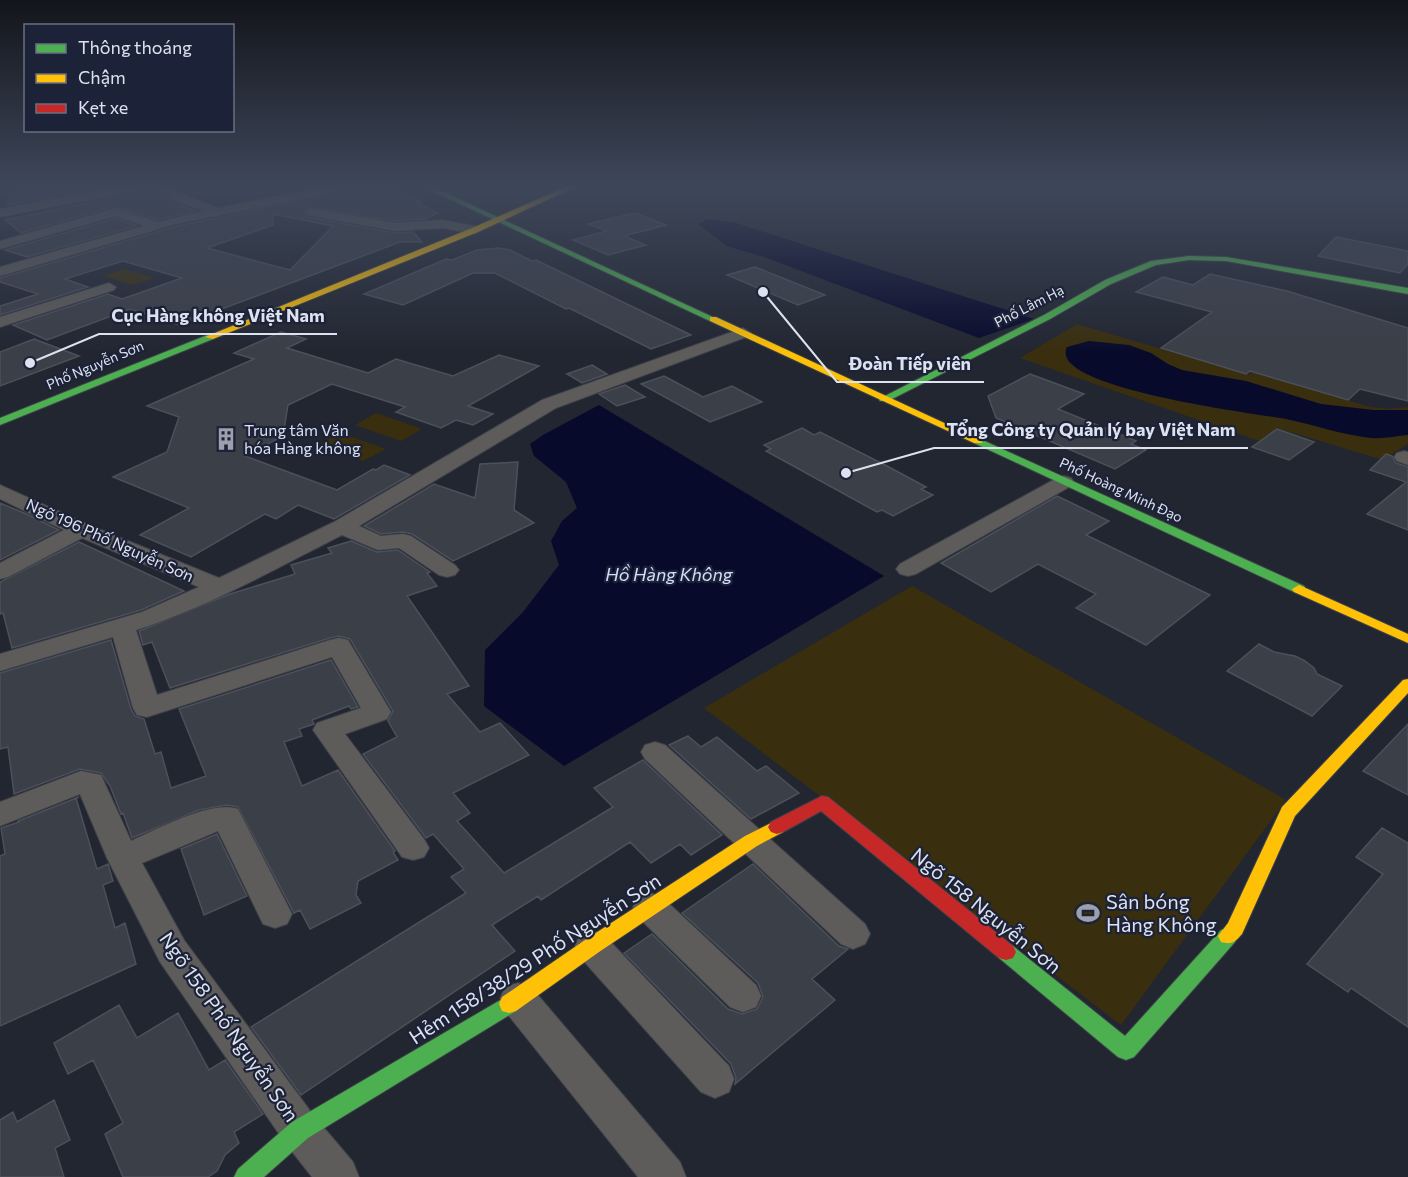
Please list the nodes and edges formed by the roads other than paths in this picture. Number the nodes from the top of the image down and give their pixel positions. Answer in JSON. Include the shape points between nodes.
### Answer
{"nodes":[{"id":1,"x":40,"y":243,"type":"edge"},
{"id":2,"x":100,"y":243,"type":"edge"},
{"id":3,"x":443,"y":243,"type":"edge"},
{"id":4,"x":549,"y":243,"type":"edge"},
{"id":5,"x":67,"y":253,"type":"junction"},
{"id":6,"x":0,"y":272,"type":"edge"},
{"id":7,"x":109,"y":287,"type":"dead end"},
{"id":8,"x":1408,"y":291,"type":"edge"},
{"id":9,"x":2,"y":333,"type":"edge"},
{"id":10,"x":743,"y":333,"type":"junction"},
{"id":11,"x":884,"y":399,"type":"junction"},
{"id":12,"x":0,"y":422,"type":"edge"},
{"id":13,"x":1064,"y":482,"type":"junction"},
{"id":14,"x":0,"y":491,"type":"edge"},
{"id":15,"x":342,"y":527,"type":"junction"},
{"id":16,"x":81,"y":530,"type":"junction"},
{"id":17,"x":908,"y":569,"type":"dead end"},
{"id":18,"x":447,"y":570,"type":"dead end"},
{"id":19,"x":0,"y":572,"type":"edge"},
{"id":20,"x":220,"y":587,"type":"junction"},
{"id":21,"x":122,"y":625,"type":"junction"},
{"id":22,"x":1408,"y":639,"type":"edge"},
{"id":23,"x":0,"y":663,"type":"edge"},
{"id":24,"x":1408,"y":684,"type":"edge"},
{"id":25,"x":654,"y":752,"type":"dead end"},
{"id":26,"x":822,"y":802,"type":"joint"},
{"id":27,"x":0,"y":814,"type":"edge"},
{"id":28,"x":751,"y":841,"type":"junction"},
{"id":29,"x":413,"y":848,"type":"dead end"},
{"id":30,"x":123,"y":858,"type":"junction"},
{"id":31,"x":650,"y":907,"type":"junction"},
{"id":32,"x":275,"y":914,"type":"dead end"},
{"id":33,"x":853,"y":934,"type":"dead end"},
{"id":34,"x":592,"y":945,"type":"junction"},
{"id":35,"x":742,"y":996,"type":"dead end"},
{"id":36,"x":518,"y":999,"type":"junction"},
{"id":37,"x":715,"y":1079,"type":"dead end"},
{"id":38,"x":300,"y":1130,"type":"junction"},
{"id":39,"x":246,"y":1177,"type":"edge"},
{"id":40,"x":338,"y":1177,"type":"edge"},
{"id":41,"x":665,"y":1177,"type":"edge"}],
"edges":[{"from":1,"to":5,"type":"street"},
{"from":2,"to":5,"type":"street"},
{"from":3,"to":12,"type":"street","name":"Phố Nguyễn Sơn"},
{"from":4,"to":10,"type":"street","name":"Phố Hoàng Minh Đạo"},
{"from":5,"to":6,"type":"street"},
{"from":7,"to":9,"type":"street"},
{"from":8,"to":11,"type":"street","name":"Phố Lâm Hạ","via":[[1226,259],[1189,258],[1154,263],[1108,282]]},
{"from":10,"to":11,"type":"street","name":"Phố Hoàng Minh Đạo"},
{"from":10,"to":15,"type":"street","via":[[549,404]]},
{"from":11,"to":13,"type":"street","name":"Phố Hoàng Minh Đạo"},
{"from":13,"to":17,"type":"street"},
{"from":13,"to":22,"type":"street","name":"Phố Hoàng Minh Đạo"},
{"from":14,"to":16,"type":"street","name":"Ngõ 196 Phố Nguyễn Sơn"},
{"from":15,"to":18,"type":"street","via":[[378,543],[403,541]]},
{"from":15,"to":20,"type":"street"},
{"from":16,"to":19,"type":"street"},
{"from":16,"to":20,"type":"street","name":"Ngõ 196 Phố Nguyễn Sơn"},
{"from":20,"to":21,"type":"street"},
{"from":21,"to":23,"type":"street"},
{"from":21,"to":29,"type":"street","via":[[147,708],[339,646],[377,712],[327,730]]},
{"from":24,"to":26,"type":"street","name":"Ngõ 158 Nguyễn Sơn","via":[[1288,812],[1235,928],[1126,1050]]},
{"from":25,"to":28,"type":"street"},
{"from":26,"to":28,"type":"street","name":"Hẻm 158/38/29 Phố Nguyễn Sơn"},
{"from":27,"to":30,"type":"street","name":"Ngõ 158 Phố Nguyễn Sơn","via":[[90,783]]},
{"from":28,"to":31,"type":"street","name":"Hẻm 158/38/29 Phố Nguyễn Sơn"},
{"from":28,"to":33,"type":"street"},
{"from":30,"to":32,"type":"street","via":[[227,817]]},
{"from":30,"to":38,"type":"street","name":"Ngõ 158 Phố Nguyễn Sơn","via":[[172,951]]},
{"from":31,"to":34,"type":"street","name":"Hẻm 158/38/29 Phố Nguyễn Sơn"},
{"from":31,"to":35,"type":"street"},
{"from":34,"to":36,"type":"street","name":"Hẻm 158/38/29 Phố Nguyễn Sơn"},
{"from":34,"to":37,"type":"street"},
{"from":36,"to":38,"type":"street","name":"Hẻm 158/38/29 Phố Nguyễn Sơn"},
{"from":36,"to":41,"type":"street"},
{"from":38,"to":39,"type":"street","name":"Hẻm 158/38/29 Phố Nguyễn Sơn"},
{"from":38,"to":40,"type":"street","name":"Ngõ 158 Phố Nguyễn Sơn"}]}
